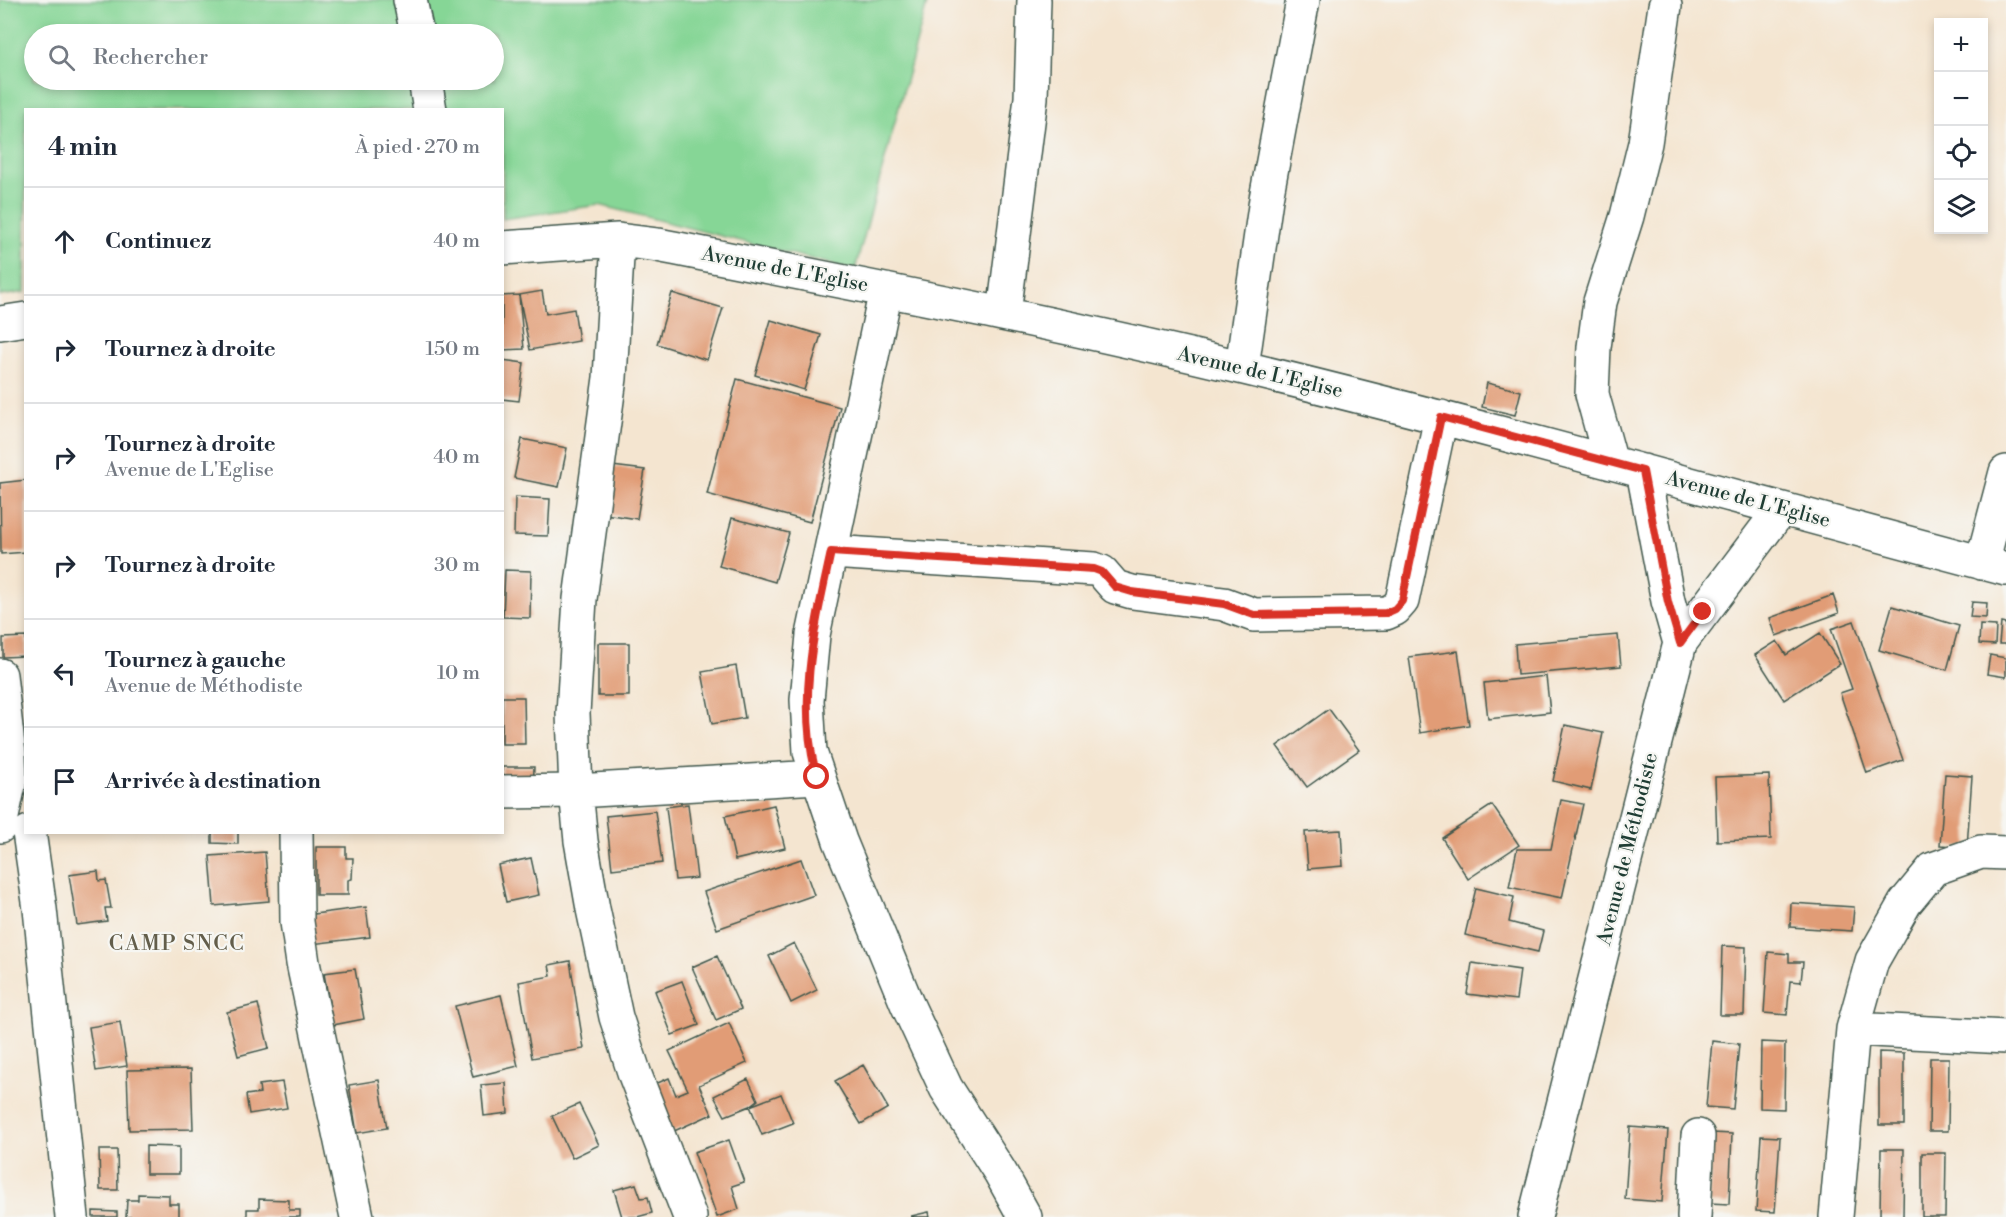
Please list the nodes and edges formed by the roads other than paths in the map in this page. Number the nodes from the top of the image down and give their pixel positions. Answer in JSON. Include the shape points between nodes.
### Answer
{"nodes":[{"id":1,"x":410,"y":0,"type":"edge"},
{"id":2,"x":1034,"y":0,"type":"edge"},
{"id":3,"x":1303,"y":0,"type":"edge"},
{"id":4,"x":1665,"y":6,"type":"dead end"},
{"id":5,"x":415,"y":24,"type":"edge"},
{"id":6,"x":427,"y":90,"type":"edge"},
{"id":7,"x":430,"y":108,"type":"edge"},
{"id":8,"x":618,"y":240,"type":"junction"},
{"id":9,"x":504,"y":248,"type":"edge"},
{"id":10,"x":886,"y":290,"type":"junction"},
{"id":11,"x":1004,"y":314,"type":"junction"},
{"id":12,"x":24,"y":319,"type":"edge"},
{"id":13,"x":0,"y":323,"type":"edge"},
{"id":14,"x":1242,"y":368,"type":"junction"},
{"id":15,"x":1441,"y":417,"type":"junction"},
{"id":16,"x":1611,"y":463,"type":"junction"},
{"id":17,"x":1643,"y":471,"type":"junction"},
{"id":18,"x":2006,"y":472,"type":"edge"},
{"id":19,"x":1781,"y":509,"type":"junction"},
{"id":20,"x":831,"y":552,"type":"junction"},
{"id":21,"x":1994,"y":566,"type":"edge"},
{"id":22,"x":1680,"y":643,"type":"junction"},
{"id":23,"x":0,"y":675,"type":"edge"},
{"id":24,"x":817,"y":777,"type":"junction"},
{"id":25,"x":576,"y":791,"type":"junction"},
{"id":26,"x":504,"y":792,"type":"edge"},
{"id":27,"x":14,"y":815,"type":"edge"},
{"id":28,"x":29,"y":834,"type":"edge"},
{"id":29,"x":296,"y":834,"type":"edge"},
{"id":30,"x":2006,"y":853,"type":"edge"},
{"id":31,"x":1853,"y":1029,"type":"junction"},
{"id":32,"x":2006,"y":1037,"type":"edge"},
{"id":33,"x":1698,"y":1136,"type":"dead end"},
{"id":34,"x":72,"y":1217,"type":"edge"},
{"id":35,"x":357,"y":1217,"type":"edge"},
{"id":36,"x":690,"y":1217,"type":"edge"},
{"id":37,"x":1025,"y":1217,"type":"edge"},
{"id":38,"x":1535,"y":1217,"type":"edge"},
{"id":39,"x":1694,"y":1217,"type":"edge"},
{"id":40,"x":1836,"y":1217,"type":"edge"}],
"edges":[{"from":1,"to":5,"type":"street"},
{"from":2,"to":11,"type":"street","via":[[1031,98]]},
{"from":3,"to":14,"type":"street","via":[[1266,199]]},
{"from":4,"to":16,"type":"street","via":[[1645,143],[1600,302],[1594,347],[1592,394]]},
{"from":6,"to":7,"type":"street"},
{"from":8,"to":9,"type":"street","name":"Avenue de L'Eglise"},
{"from":8,"to":10,"type":"street","name":"Avenue de L'Eglise"},
{"from":8,"to":25,"type":"street","via":[[610,378],[580,598],[573,713]]},
{"from":10,"to":11,"type":"street","name":"Avenue de L'Eglise"},
{"from":10,"to":20,"type":"street"},
{"from":11,"to":14,"type":"street","name":"Avenue de L'Eglise"},
{"from":12,"to":13,"type":"street"},
{"from":14,"to":15,"type":"street","name":"Avenue de L'Eglise"},
{"from":15,"to":16,"type":"street","name":"Avenue de L'Eglise"},
{"from":15,"to":20,"type":"street","via":[[1402,601],[1386,613],[1254,615],[1224,604],[1123,590],[1094,569]]},
{"from":16,"to":17,"type":"street","name":"Avenue de L'Eglise"},
{"from":17,"to":19,"type":"street","name":"Avenue de L'Eglise"},
{"from":17,"to":22,"type":"street","via":[[1668,602]]},
{"from":18,"to":21,"type":"street"},
{"from":19,"to":21,"type":"street","name":"Avenue de L'Eglise"},
{"from":19,"to":22,"type":"street","name":"Avenue de Méthodiste"},
{"from":20,"to":24,"type":"street","via":[[813,635],[807,700],[810,752]]},
{"from":22,"to":38,"type":"street","name":"Avenue de Méthodiste"},
{"from":23,"to":27,"type":"street"},
{"from":24,"to":25,"type":"street"},
{"from":24,"to":37,"type":"street","via":[[907,1004],[946,1088]]},
{"from":25,"to":26,"type":"street"},
{"from":25,"to":36,"type":"street","via":[[593,909],[616,1017]]},
{"from":28,"to":34,"type":"street","via":[[42,920]]},
{"from":29,"to":35,"type":"street","via":[[300,943]]},
{"from":30,"to":31,"type":"street","via":[[1981,852],[1933,869],[1905,903],[1872,961]]},
{"from":31,"to":32,"type":"street"},
{"from":31,"to":40,"type":"street"},
{"from":33,"to":39,"type":"street"}]}
